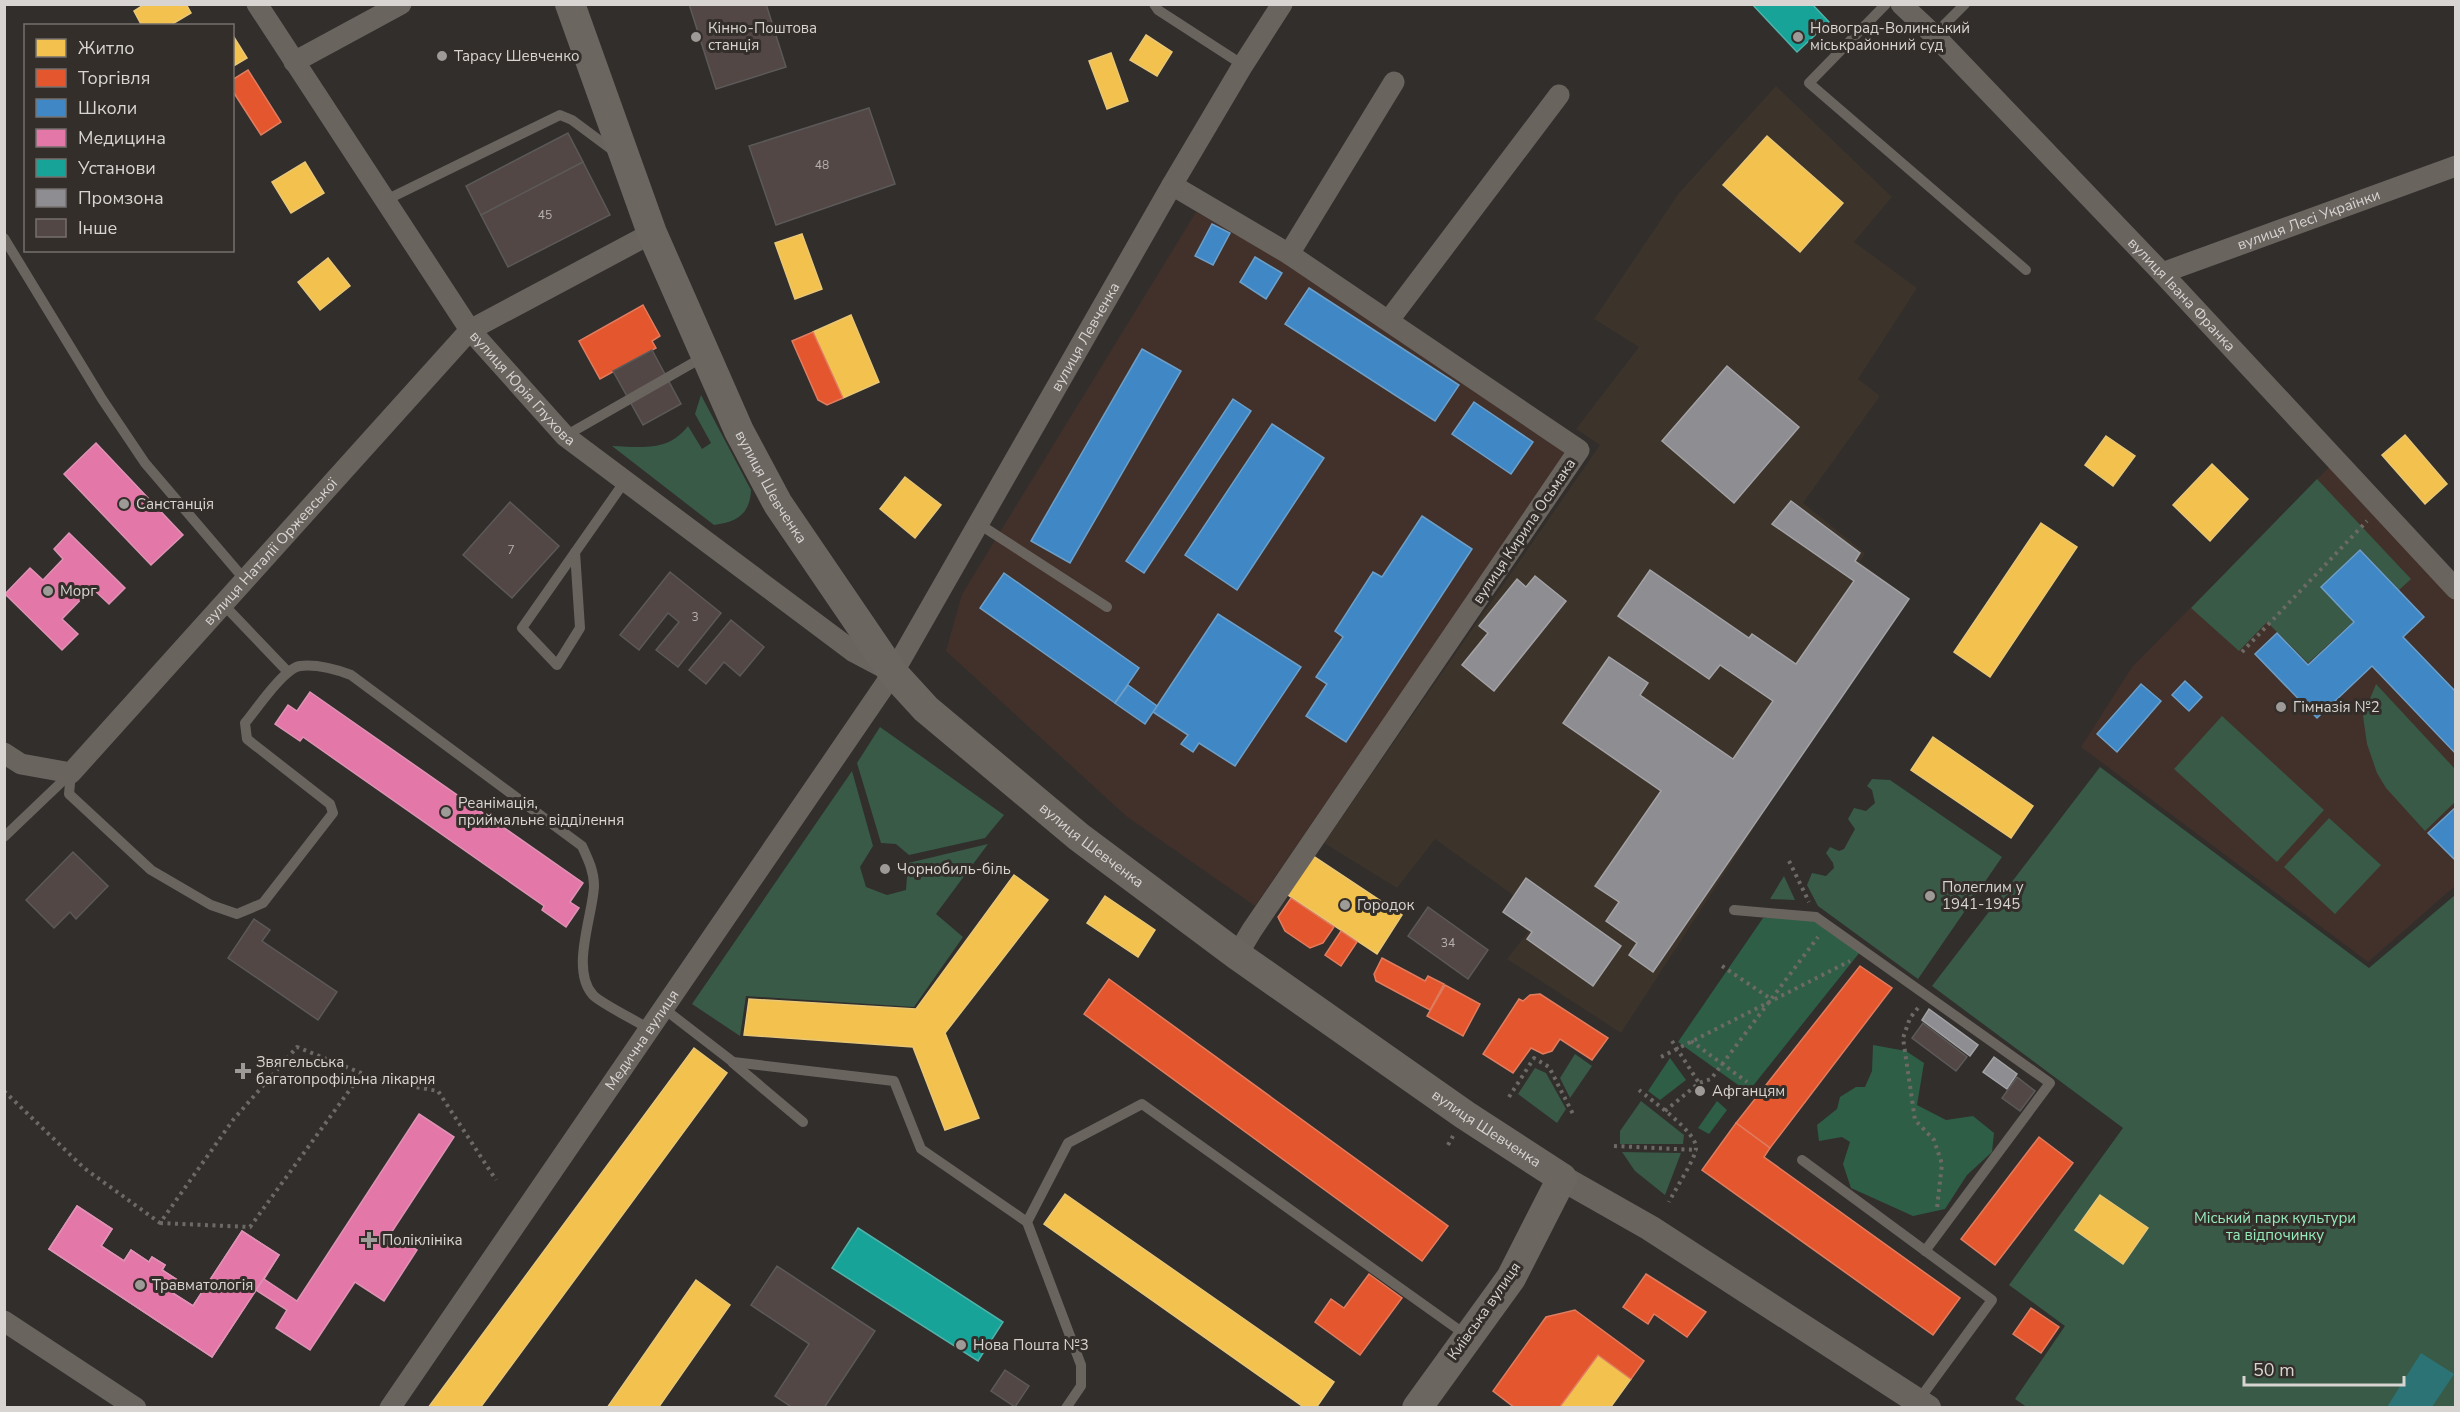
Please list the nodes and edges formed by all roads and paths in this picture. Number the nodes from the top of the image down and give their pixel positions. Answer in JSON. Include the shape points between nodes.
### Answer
{"nodes":[{"id":1,"x":257,"y":4,"type":"edge"},
{"id":2,"x":400,"y":4,"type":"edge"},
{"id":3,"x":570,"y":4,"type":"edge"},
{"id":4,"x":1154,"y":4,"type":"edge"},
{"id":5,"x":1282,"y":4,"type":"edge"},
{"id":6,"x":1886,"y":4,"type":"edge"},
{"id":7,"x":1901,"y":4,"type":"edge"},
{"id":8,"x":1965,"y":4,"type":"edge"},
{"id":9,"x":1934,"y":35,"type":"junction"},
{"id":10,"x":294,"y":62,"type":"junction"},
{"id":11,"x":1243,"y":64,"type":"junction"},
{"id":12,"x":1394,"y":82,"type":"dead end"},
{"id":13,"x":1559,"y":94,"type":"dead end"},
{"id":14,"x":625,"y":158,"type":"junction"},
{"id":15,"x":2456,"y":166,"type":"edge"},
{"id":16,"x":1172,"y":185,"type":"junction"},
{"id":17,"x":386,"y":200,"type":"junction"},
{"id":18,"x":652,"y":233,"type":"junction"},
{"id":19,"x":4,"y":238,"type":"edge"},
{"id":20,"x":1289,"y":254,"type":"junction"},
{"id":21,"x":2026,"y":270,"type":"dead end"},
{"id":22,"x":2163,"y":273,"type":"junction"},
{"id":23,"x":1389,"y":320,"type":"junction"},
{"id":24,"x":470,"y":330,"type":"junction"},
{"id":25,"x":706,"y":356,"type":"junction"},
{"id":26,"x":565,"y":436,"type":"junction"},
{"id":27,"x":625,"y":481,"type":"junction"},
{"id":28,"x":2370,"y":519,"type":"dead end"},
{"id":29,"x":979,"y":524,"type":"junction"},
{"id":30,"x":575,"y":552,"type":"junction"},
{"id":31,"x":245,"y":580,"type":"junction"},
{"id":32,"x":2456,"y":589,"type":"edge"},
{"id":33,"x":223,"y":604,"type":"junction"},
{"id":34,"x":1107,"y":608,"type":"dead end"},
{"id":35,"x":2242,"y":652,"type":"dead end"},
{"id":36,"x":288,"y":672,"type":"junction"},
{"id":37,"x":893,"y":673,"type":"junction"},
{"id":38,"x":4,"y":753,"type":"edge"},
{"id":39,"x":71,"y":773,"type":"junction"},
{"id":40,"x":4,"y":837,"type":"edge"},
{"id":41,"x":1789,"y":861,"type":"dead end"},
{"id":42,"x":1734,"y":910,"type":"dead end"},
{"id":43,"x":1816,"y":916,"type":"junction"},
{"id":44,"x":1827,"y":924,"type":"junction"},
{"id":45,"x":1866,"y":952,"type":"junction"},
{"id":46,"x":1238,"y":955,"type":"junction"},
{"id":47,"x":1722,"y":966,"type":"dead end"},
{"id":48,"x":1928,"y":996,"type":"junction"},
{"id":49,"x":1771,"y":999,"type":"junction"},
{"id":50,"x":663,"y":1008,"type":"junction"},
{"id":51,"x":649,"y":1029,"type":"junction"},
{"id":52,"x":1672,"y":1041,"type":"dead end"},
{"id":53,"x":1691,"y":1041,"type":"junction"},
{"id":54,"x":1677,"y":1049,"type":"junction"},
{"id":55,"x":1661,"y":1057,"type":"dead end"},
{"id":56,"x":733,"y":1062,"type":"junction"},
{"id":57,"x":1722,"y":1064,"type":"junction"},
{"id":58,"x":362,"y":1073,"type":"junction"},
{"id":59,"x":1747,"y":1082,"type":"dead end"},
{"id":60,"x":1699,"y":1083,"type":"junction"},
{"id":61,"x":1639,"y":1090,"type":"dead end"},
{"id":62,"x":4,"y":1091,"type":"edge"},
{"id":63,"x":1509,"y":1097,"type":"dead end"},
{"id":64,"x":1665,"y":1111,"type":"junction"},
{"id":65,"x":1574,"y":1116,"type":"dead end"},
{"id":66,"x":803,"y":1122,"type":"dead end"},
{"id":67,"x":1614,"y":1146,"type":"dead end"},
{"id":68,"x":1696,"y":1150,"type":"junction"},
{"id":69,"x":1802,"y":1160,"type":"dead end"},
{"id":70,"x":1562,"y":1178,"type":"junction"},
{"id":71,"x":496,"y":1180,"type":"dead end"},
{"id":72,"x":1669,"y":1202,"type":"dead end"},
{"id":73,"x":1027,"y":1222,"type":"junction"},
{"id":74,"x":160,"y":1223,"type":"junction"},
{"id":75,"x":1934,"y":1239,"type":"junction"},
{"id":76,"x":1925,"y":1251,"type":"junction"},
{"id":77,"x":4,"y":1321,"type":"edge"},
{"id":78,"x":1468,"y":1335,"type":"junction"},
{"id":79,"x":1923,"y":1404,"type":"edge"},
{"id":80,"x":136,"y":1407,"type":"edge"},
{"id":81,"x":390,"y":1407,"type":"edge"},
{"id":82,"x":1066,"y":1407,"type":"edge"},
{"id":83,"x":1417,"y":1407,"type":"edge"}],
"edges":[{"from":1,"to":10,"type":"street","name":"вулиця Юрія Глухова"},
{"from":2,"to":10,"type":"street"},
{"from":3,"to":14,"type":"main road","name":"вулиця Шевченка"},
{"from":4,"to":11,"type":"lane"},
{"from":5,"to":11,"type":"street","name":"вулиця Левченка"},
{"from":6,"to":21,"type":"lane","via":[[1809,83]]},
{"from":7,"to":9,"type":"street","name":"вулиця Івана Франка"},
{"from":8,"to":9,"type":"lane"},
{"from":9,"to":22,"type":"street","name":"вулиця Івана Франка"},
{"from":10,"to":17,"type":"street","name":"вулиця Юрія Глухова"},
{"from":11,"to":16,"type":"street","name":"вулиця Левченка"},
{"from":12,"to":20,"type":"street"},
{"from":13,"to":23,"type":"street"},
{"from":14,"to":17,"type":"lane","via":[[560,115]]},
{"from":14,"to":18,"type":"main road","name":"вулиця Шевченка"},
{"from":15,"to":22,"type":"street","name":"вулиця Лесі Українки"},
{"from":16,"to":20,"type":"street","name":"вулиця Кирила Осьмака"},
{"from":16,"to":29,"type":"street","name":"вулиця Левченка"},
{"from":17,"to":24,"type":"street","name":"вулиця Юрія Глухова"},
{"from":18,"to":24,"type":"street","name":"вулиця Наталії Оржевської"},
{"from":18,"to":25,"type":"main road","name":"вулиця Шевченка"},
{"from":19,"to":31,"type":"lane","via":[[145,463]]},
{"from":20,"to":23,"type":"street","name":"вулиця Кирила Осьмака"},
{"from":22,"to":32,"type":"street","name":"вулиця Івана Франка"},
{"from":23,"to":46,"type":"street","name":"вулиця Кирила Осьмака","via":[[1579,450],[1258,920]]},
{"from":24,"to":26,"type":"street","name":"вулиця Юрія Глухова"},
{"from":24,"to":31,"type":"street","name":"вулиця Наталії Оржевської"},
{"from":25,"to":26,"type":"lane"},
{"from":25,"to":37,"type":"main road","name":"вулиця Шевченка","via":[[739,431],[778,504]]},
{"from":26,"to":27,"type":"street","name":"вулиця Юрія Глухова"},
{"from":27,"to":30,"type":"lane"},
{"from":27,"to":37,"type":"street","name":"вулиця Юрія Глухова","via":[[854,652]]},
{"from":28,"to":35,"type":"path"},
{"from":29,"to":34,"type":"lane"},
{"from":29,"to":37,"type":"street","name":"вулиця Левченка"},
{"from":30,"to":30,"type":"lane","via":[[522,628],[557,665],[580,628]]},
{"from":31,"to":33,"type":"street","name":"вулиця Наталії Оржевської"},
{"from":33,"to":36,"type":"lane"},
{"from":33,"to":39,"type":"street","name":"вулиця Наталії Оржевської"},
{"from":36,"to":39,"type":"lane","via":[[245,723],[247,739],[330,804],[333,813],[263,903],[237,914],[211,905],[151,870],[69,794]]},
{"from":36,"to":51,"type":"lane","via":[[299,666],[330,668],[351,675],[582,846],[594,886],[584,975],[593,995]]},
{"from":37,"to":46,"type":"main road","name":"вулиця Шевченка","via":[[926,709],[1079,837]]},
{"from":37,"to":50,"type":"street","name":"Медична вулиця"},
{"from":38,"to":39,"type":"street","via":[[21,764]]},
{"from":39,"to":40,"type":"lane"},
{"from":41,"to":43,"type":"path"},
{"from":42,"to":43,"type":"lane"},
{"from":43,"to":44,"type":"lane"},
{"from":44,"to":45,"type":"lane"},
{"from":44,"to":49,"type":"path"},
{"from":45,"to":48,"type":"lane"},
{"from":45,"to":49,"type":"path"},
{"from":46,"to":70,"type":"main road","name":"вулиця Шевченка","via":[[1465,1115]]},
{"from":47,"to":49,"type":"path"},
{"from":48,"to":75,"type":"path","via":[[1910,1018],[1903,1038],[1915,1120],[1934,1140],[1942,1164]]},
{"from":48,"to":75,"type":"lane","via":[[2050,1083]]},
{"from":49,"to":53,"type":"path"},
{"from":49,"to":57,"type":"path"},
{"from":50,"to":51,"type":"street","name":"Медична вулиця"},
{"from":50,"to":56,"type":"lane"},
{"from":51,"to":81,"type":"street","name":"Медична вулиця"},
{"from":52,"to":54,"type":"path"},
{"from":53,"to":54,"type":"path"},
{"from":53,"to":57,"type":"path"},
{"from":54,"to":55,"type":"path"},
{"from":54,"to":60,"type":"path"},
{"from":56,"to":66,"type":"lane"},
{"from":56,"to":73,"type":"lane","via":[[894,1082],[921,1149]]},
{"from":57,"to":59,"type":"path"},
{"from":57,"to":60,"type":"path","via":[[1711,1079]]},
{"from":58,"to":71,"type":"path","via":[[381,1081],[438,1091]]},
{"from":58,"to":74,"type":"path","via":[[250,1227]]},
{"from":58,"to":74,"type":"path","via":[[297,1047],[233,1120]]},
{"from":60,"to":64,"type":"path"},
{"from":61,"to":64,"type":"path"},
{"from":62,"to":74,"type":"path","via":[[84,1168]]},
{"from":63,"to":65,"type":"path","via":[[1534,1058],[1548,1066]]},
{"from":64,"to":68,"type":"path","via":[[1695,1139]]},
{"from":67,"to":68,"type":"path"},
{"from":68,"to":72,"type":"path"},
{"from":69,"to":76,"type":"lane"},
{"from":70,"to":78,"type":"main road","name":"Київська вулиця","via":[[1511,1278]]},
{"from":70,"to":79,"type":"street","name":"вулиця Шевченка","via":[[1650,1228]]},
{"from":73,"to":78,"type":"lane","via":[[1068,1143],[1142,1104]]},
{"from":73,"to":82,"type":"lane","via":[[1081,1365],[1081,1386]]},
{"from":75,"to":76,"type":"lane"},
{"from":76,"to":79,"type":"lane","via":[[1992,1300]]},
{"from":77,"to":80,"type":"street"},
{"from":78,"to":83,"type":"main road","name":"Київська вулиця"}]}
